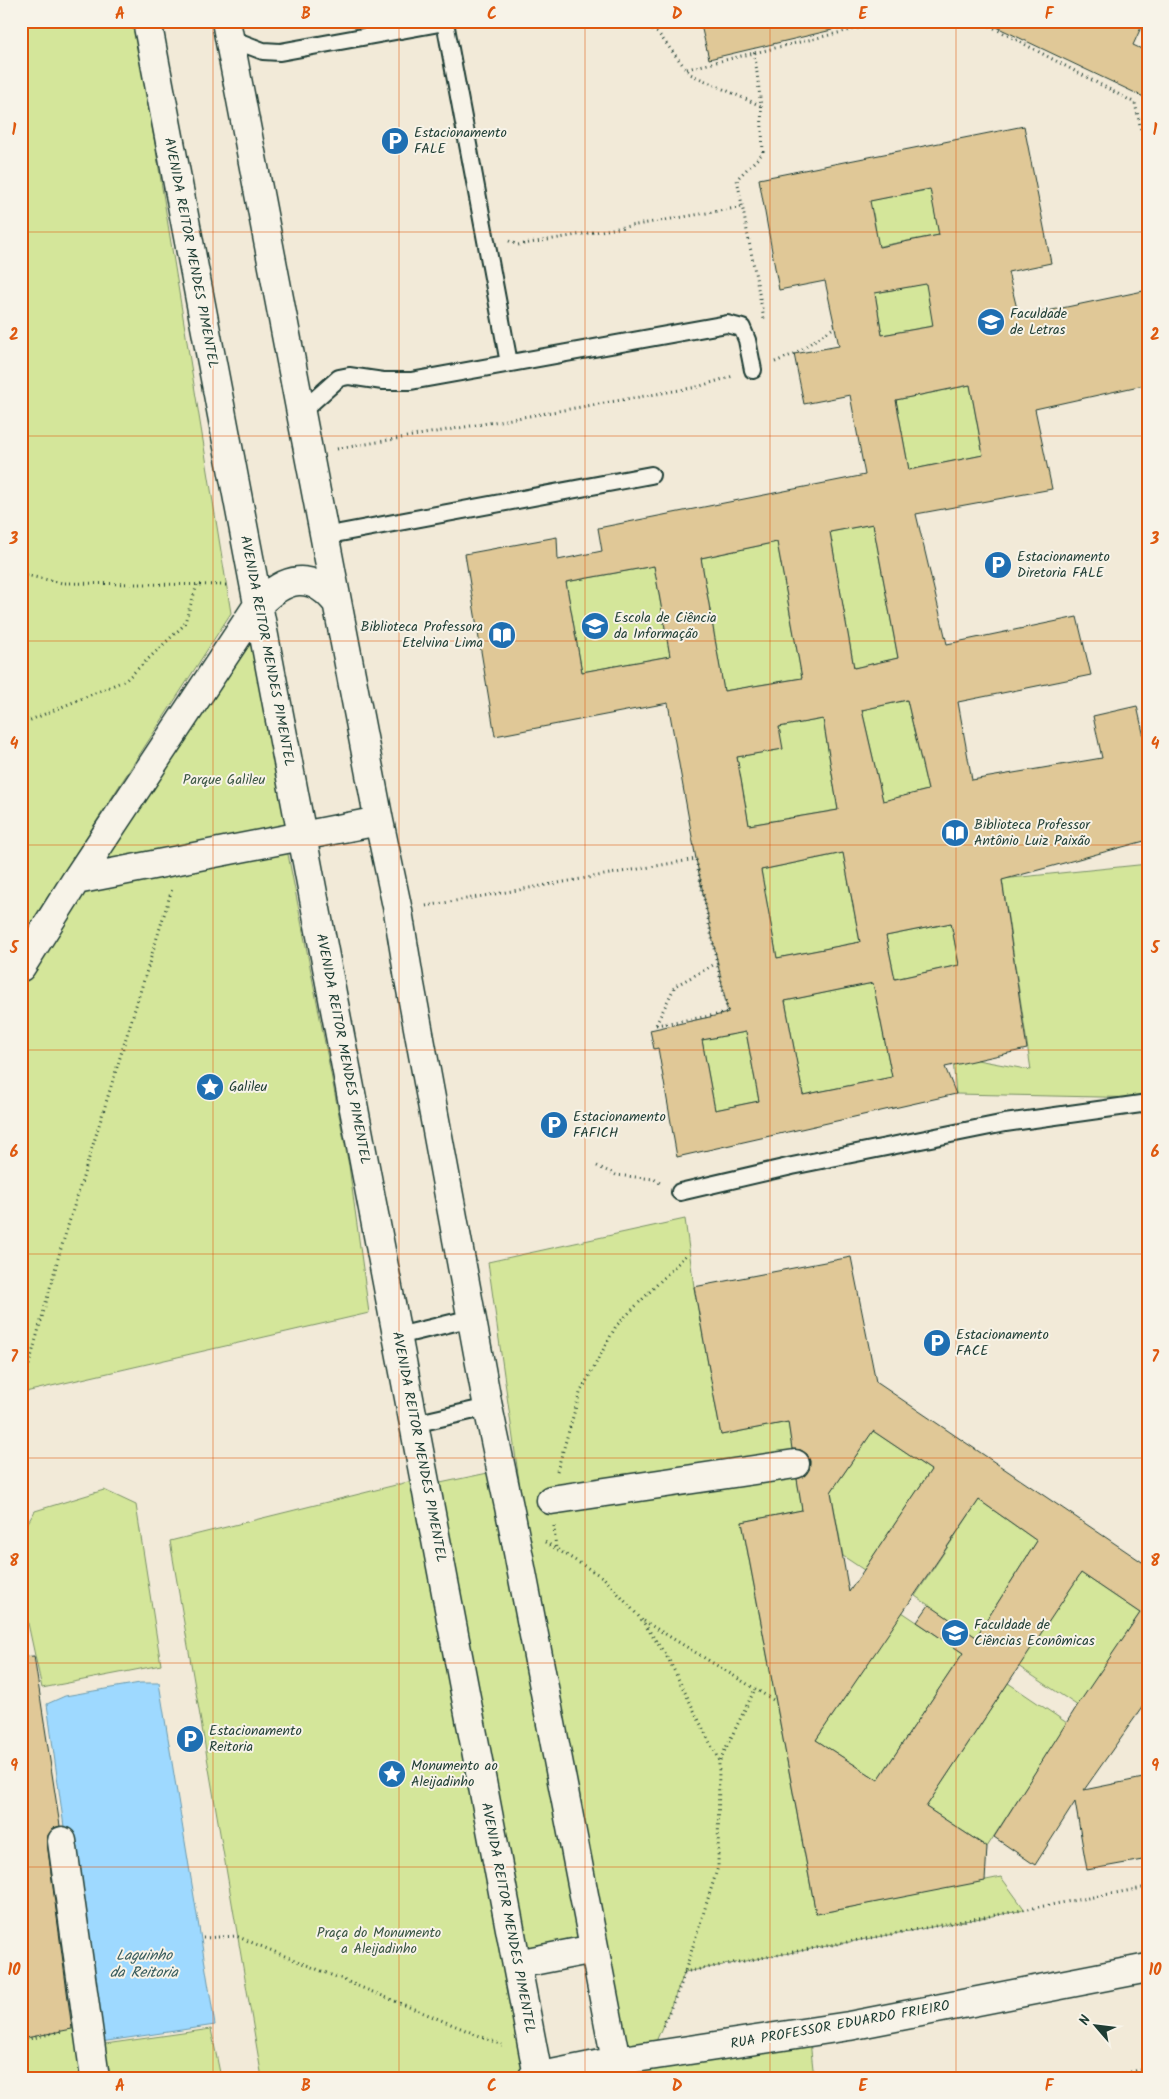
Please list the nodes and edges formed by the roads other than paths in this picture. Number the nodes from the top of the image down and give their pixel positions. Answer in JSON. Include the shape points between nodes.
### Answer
{"nodes":[{"id":1,"x":147,"y":21,"type":"edge"},
{"id":2,"x":228,"y":30,"type":"edge"},
{"id":3,"x":509,"y":363,"type":"junction"},
{"id":4,"x":753,"y":370,"type":"dead end"},
{"id":5,"x":300,"y":412,"type":"junction"},
{"id":6,"x":651,"y":475,"type":"dead end"},
{"id":7,"x":324,"y":536,"type":"junction"},
{"id":8,"x":256,"y":595,"type":"junction"},
{"id":9,"x":337,"y":603,"type":"junction"},
{"id":10,"x":379,"y":821,"type":"junction"},
{"id":11,"x":302,"y":836,"type":"junction"},
{"id":12,"x":76,"y":880,"type":"junction"},
{"id":13,"x":21,"y":967,"type":"edge"},
{"id":14,"x":1148,"y":1103,"type":"edge"},
{"id":15,"x":680,"y":1192,"type":"road end"},
{"id":16,"x":472,"y":1318,"type":"junction"},
{"id":17,"x":398,"y":1336,"type":"junction"},
{"id":18,"x":488,"y":1407,"type":"junction"},
{"id":19,"x":414,"y":1424,"type":"junction"},
{"id":20,"x":795,"y":1464,"type":"dead end"},
{"id":21,"x":551,"y":1500,"type":"road end"},
{"id":22,"x":62,"y":1841,"type":"dead end"},
{"id":23,"x":594,"y":1949,"type":"junction"},
{"id":24,"x":517,"y":1964,"type":"junction"},
{"id":25,"x":1148,"y":1968,"type":"edge"},
{"id":26,"x":616,"y":2061,"type":"junction"},
{"id":27,"x":535,"y":2077,"type":"edge"},
{"id":28,"x":96,"y":2078,"type":"edge"}],
"edges":[{"from":1,"to":8,"type":"street","name":"AVENIDA REITOR MENDES PIMENTEL"},
{"from":2,"to":3,"type":"lane","via":[[263,51],[280,52],[446,22]]},
{"from":2,"to":5,"type":"street"},
{"from":3,"to":4,"type":"lane","via":[[727,324],[742,328]]},
{"from":3,"to":5,"type":"lane","via":[[411,381],[339,378]]},
{"from":5,"to":7,"type":"street"},
{"from":6,"to":7,"type":"lane"},
{"from":7,"to":9,"type":"street"},
{"from":8,"to":9,"type":"street","via":[[290,582],[308,581],[326,589]]},
{"from":8,"to":11,"type":"street","name":"AVENIDA REITOR MENDES PIMENTEL"},
{"from":8,"to":12,"type":"street"},
{"from":9,"to":10,"type":"street"},
{"from":10,"to":11,"type":"street"},
{"from":10,"to":16,"type":"street"},
{"from":11,"to":12,"type":"street"},
{"from":11,"to":17,"type":"street","name":"AVENIDA REITOR MENDES PIMENTEL"},
{"from":12,"to":13,"type":"street"},
{"from":14,"to":15,"type":"lane","via":[[1005,1123]]},
{"from":16,"to":17,"type":"lane"},
{"from":16,"to":18,"type":"street"},
{"from":17,"to":19,"type":"street","name":"AVENIDA REITOR MENDES PIMENTEL"},
{"from":18,"to":19,"type":"lane"},
{"from":18,"to":23,"type":"street"},
{"from":19,"to":24,"type":"street","name":"AVENIDA REITOR MENDES PIMENTEL"},
{"from":20,"to":21,"type":"street"},
{"from":22,"to":28,"type":"street"},
{"from":23,"to":24,"type":"street"},
{"from":23,"to":26,"type":"street"},
{"from":24,"to":27,"type":"street","name":"AVENIDA REITOR MENDES PIMENTEL"},
{"from":25,"to":26,"type":"street","name":"RUA PROFESSOR EDUARDO FRIEIRO","via":[[850,2026]]},
{"from":26,"to":27,"type":"street","name":"RUA PROFESSOR EDUARDO FRIEIRO"}]}
